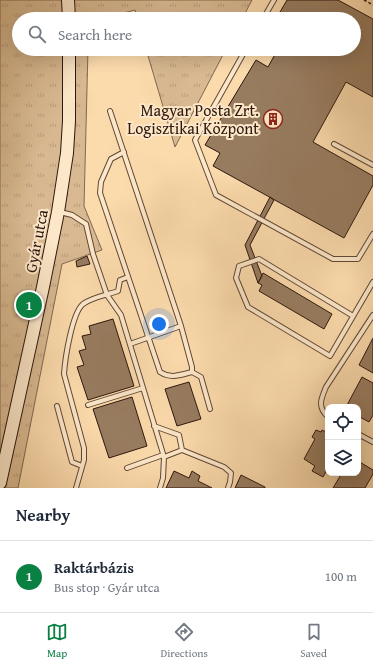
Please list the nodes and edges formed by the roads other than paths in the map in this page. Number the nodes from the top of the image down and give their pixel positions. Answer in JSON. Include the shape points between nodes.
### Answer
{"nodes":[{"id":1,"x":68,"y":0,"type":"edge"},
{"id":2,"x":274,"y":0,"type":"edge"},
{"id":3,"x":69,"y":12,"type":"edge"},
{"id":4,"x":267,"y":12,"type":"edge"},
{"id":5,"x":70,"y":56,"type":"edge"},
{"id":6,"x":242,"y":56,"type":"edge"},
{"id":7,"x":110,"y":111,"type":"dead end"},
{"id":8,"x":334,"y":144,"type":"dead end"},
{"id":9,"x":124,"y":152,"type":"junction"},
{"id":10,"x":373,"y":166,"type":"edge"},
{"id":11,"x":58,"y":212,"type":"junction"},
{"id":12,"x":373,"y":234,"type":"edge"},
{"id":13,"x":128,"y":277,"type":"junction"},
{"id":14,"x":373,"y":282,"type":"edge"},
{"id":15,"x":107,"y":295,"type":"junction"},
{"id":16,"x":373,"y":315,"type":"edge"},
{"id":17,"x":353,"y":316,"type":"junction"},
{"id":18,"x":181,"y":326,"type":"junction"},
{"id":19,"x":148,"y":337,"type":"junction"},
{"id":20,"x":130,"y":344,"type":"junction"},
{"id":21,"x":192,"y":372,"type":"junction"},
{"id":22,"x":143,"y":388,"type":"junction"},
{"id":23,"x":88,"y":405,"type":"dead end"},
{"id":24,"x":57,"y":406,"type":"dead end"},
{"id":25,"x":210,"y":409,"type":"dead end"},
{"id":26,"x":325,"y":415,"type":"edge"},
{"id":27,"x":154,"y":426,"type":"junction"},
{"id":28,"x":361,"y":436,"type":"edge"},
{"id":29,"x":373,"y":442,"type":"edge"},
{"id":30,"x":182,"y":450,"type":"junction"},
{"id":31,"x":163,"y":456,"type":"junction"},
{"id":32,"x":82,"y":466,"type":"junction"},
{"id":33,"x":127,"y":468,"type":"dead end"},
{"id":34,"x":0,"y":483,"type":"edge"},
{"id":35,"x":76,"y":488,"type":"edge"},
{"id":36,"x":160,"y":488,"type":"edge"},
{"id":37,"x":228,"y":488,"type":"edge"}],
"edges":[{"from":1,"to":3,"type":"main road"},
{"from":2,"to":4,"type":"lane"},
{"from":5,"to":11,"type":"main road","name":"Gyár utca","via":[[68,127]]},
{"from":6,"to":12,"type":"lane","via":[[195,140],[216,195],[333,259],[358,258]]},
{"from":7,"to":9,"type":"lane"},
{"from":8,"to":10,"type":"lane"},
{"from":9,"to":13,"type":"lane","via":[[110,159],[101,182],[100,193]]},
{"from":9,"to":18,"type":"lane"},
{"from":11,"to":15,"type":"lane","via":[[72,215],[86,224]]},
{"from":11,"to":34,"type":"main road","name":"Gyár utca"},
{"from":13,"to":15,"type":"lane","via":[[120,280],[118,291]]},
{"from":13,"to":19,"type":"lane"},
{"from":14,"to":17,"type":"lane"},
{"from":15,"to":20,"type":"lane","via":[[121,316]]},
{"from":15,"to":32,"type":"lane","via":[[90,300],[76,313],[65,363],[64,374],[84,448]]},
{"from":16,"to":26,"type":"lane","via":[[326,387],[320,402]]},
{"from":17,"to":17,"type":"lane","via":[[330,356],[248,307],[236,278],[239,266],[259,259]]},
{"from":18,"to":19,"type":"lane"},
{"from":18,"to":21,"type":"lane"},
{"from":19,"to":20,"type":"lane"},
{"from":19,"to":21,"type":"lane","via":[[160,372],[174,377]]},
{"from":20,"to":22,"type":"lane"},
{"from":21,"to":25,"type":"lane","via":[[201,377]]},
{"from":22,"to":23,"type":"lane"},
{"from":22,"to":27,"type":"lane"},
{"from":24,"to":32,"type":"lane","via":[[72,462]]},
{"from":27,"to":30,"type":"lane","via":[[179,435]]},
{"from":27,"to":31,"type":"lane"},
{"from":28,"to":29,"type":"lane"},
{"from":30,"to":31,"type":"lane"},
{"from":30,"to":37,"type":"lane","via":[[224,467],[231,473]]},
{"from":31,"to":33,"type":"lane"},
{"from":31,"to":36,"type":"lane","via":[[163,478]]},
{"from":32,"to":35,"type":"lane"}]}
